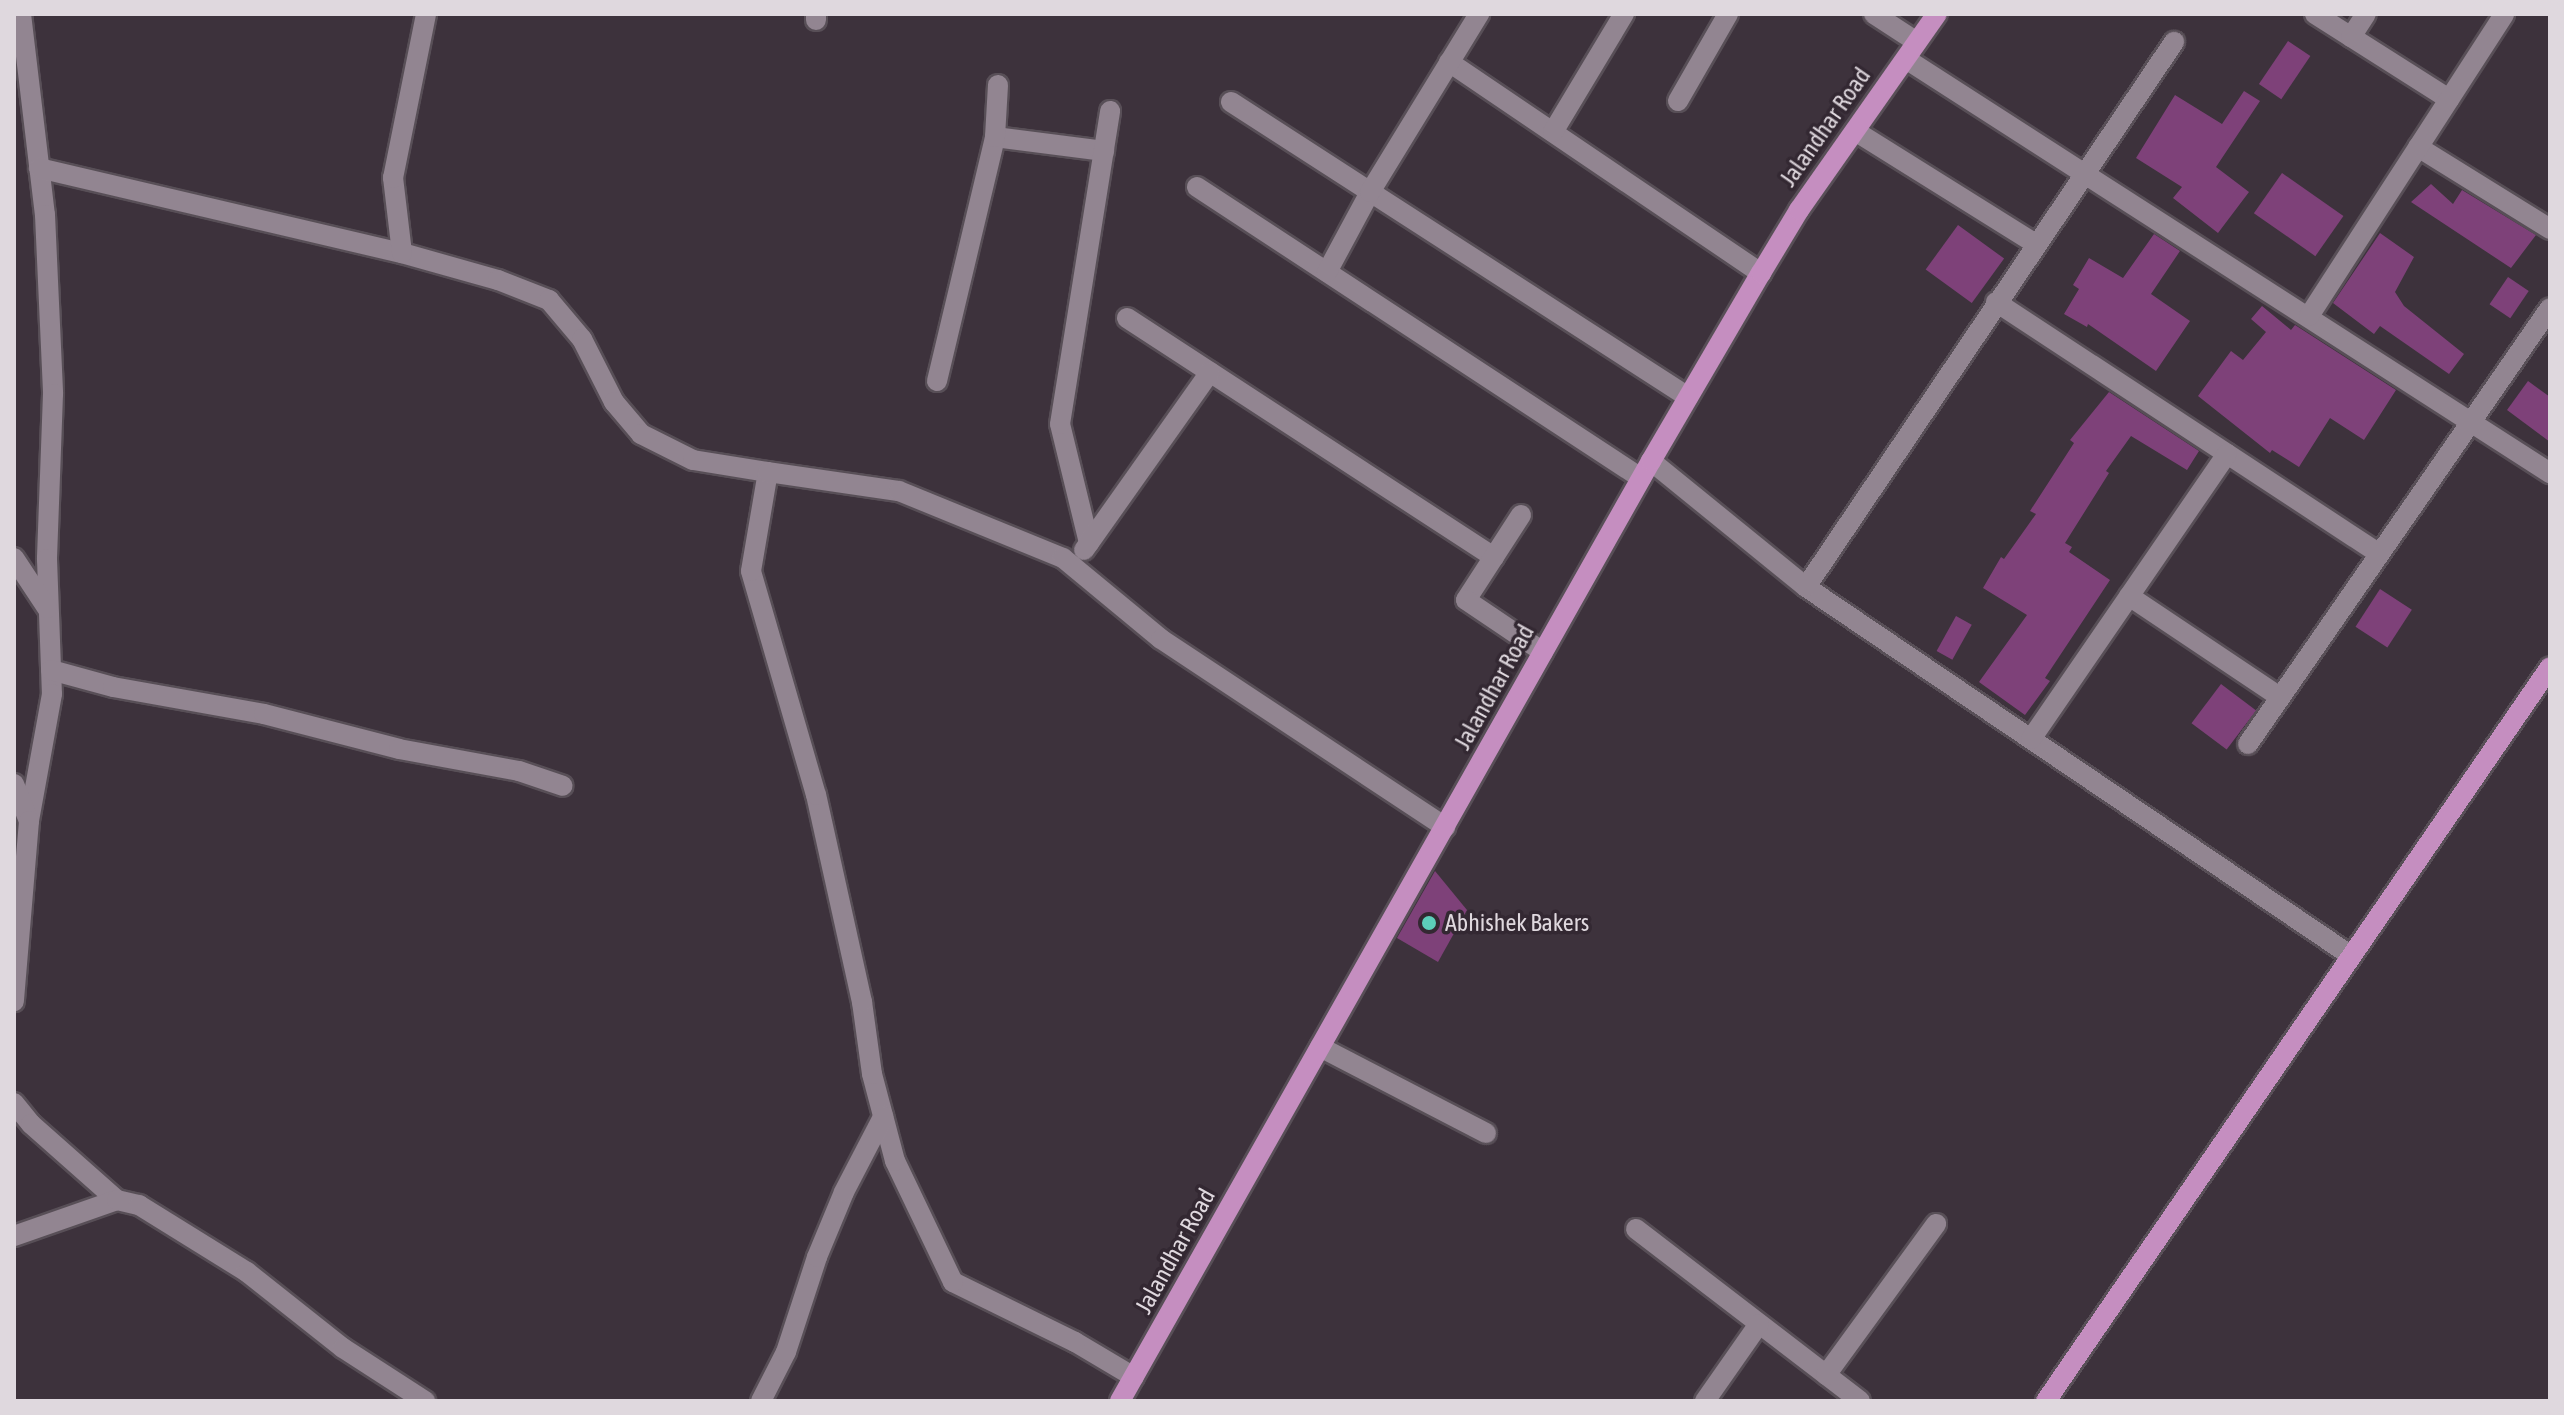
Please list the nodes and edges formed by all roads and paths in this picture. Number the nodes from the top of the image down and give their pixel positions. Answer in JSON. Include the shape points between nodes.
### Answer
{"nodes":[{"id":1,"x":21,"y":14,"type":"edge"},
{"id":2,"x":426,"y":14,"type":"edge"},
{"id":3,"x":1479,"y":14,"type":"edge"},
{"id":4,"x":1624,"y":14,"type":"edge"},
{"id":5,"x":1728,"y":14,"type":"edge"},
{"id":6,"x":1874,"y":14,"type":"edge"},
{"id":7,"x":1937,"y":14,"type":"edge"},
{"id":8,"x":2315,"y":14,"type":"edge"},
{"id":9,"x":2366,"y":14,"type":"edge"},
{"id":10,"x":2504,"y":14,"type":"edge"},
{"id":11,"x":2351,"y":37,"type":"junction"},
{"id":12,"x":2174,"y":42,"type":"dead end"},
{"id":13,"x":1911,"y":51,"type":"junction"},
{"id":14,"x":1449,"y":62,"type":"junction"},
{"id":15,"x":998,"y":85,"type":"dead end"},
{"id":16,"x":2449,"y":99,"type":"junction"},
{"id":17,"x":1678,"y":101,"type":"dead end"},
{"id":18,"x":1231,"y":102,"type":"dead end"},
{"id":19,"x":1110,"y":111,"type":"dead end"},
{"id":20,"x":1855,"y":131,"type":"junction"},
{"id":21,"x":1553,"y":132,"type":"junction"},
{"id":22,"x":995,"y":137,"type":"junction"},
{"id":23,"x":2418,"y":147,"type":"junction"},
{"id":24,"x":1104,"y":151,"type":"junction"},
{"id":25,"x":39,"y":168,"type":"junction"},
{"id":26,"x":2085,"y":173,"type":"junction"},
{"id":27,"x":1197,"y":187,"type":"dead end"},
{"id":28,"x":1370,"y":192,"type":"junction"},
{"id":29,"x":2550,"y":229,"type":"edge"},
{"id":30,"x":2036,"y":244,"type":"junction"},
{"id":31,"x":402,"y":253,"type":"junction"},
{"id":32,"x":1327,"y":272,"type":"junction"},
{"id":33,"x":1761,"y":273,"type":"junction"},
{"id":34,"x":1996,"y":302,"type":"junction"},
{"id":35,"x":2550,"y":308,"type":"edge"},
{"id":36,"x":2309,"y":316,"type":"junction"},
{"id":37,"x":1127,"y":318,"type":"dead end"},
{"id":38,"x":1210,"y":372,"type":"junction"},
{"id":39,"x":937,"y":381,"type":"dead end"},
{"id":40,"x":1688,"y":397,"type":"junction"},
{"id":41,"x":2471,"y":421,"type":"junction"},
{"id":42,"x":2227,"y":454,"type":"junction"},
{"id":43,"x":1646,"y":470,"type":"junction"},
{"id":44,"x":768,"y":472,"type":"junction"},
{"id":45,"x":2550,"y":473,"type":"edge"},
{"id":46,"x":1521,"y":515,"type":"dead end"},
{"id":47,"x":1089,"y":543,"type":"junction"},
{"id":48,"x":2378,"y":553,"type":"junction"},
{"id":49,"x":1494,"y":557,"type":"junction"},
{"id":50,"x":14,"y":558,"type":"edge"},
{"id":51,"x":1073,"y":566,"type":"junction"},
{"id":52,"x":1806,"y":587,"type":"junction"},
{"id":53,"x":2129,"y":596,"type":"junction"},
{"id":54,"x":49,"y":610,"type":"junction"},
{"id":55,"x":1543,"y":652,"type":"junction"},
{"id":56,"x":2550,"y":667,"type":"edge"},
{"id":57,"x":51,"y":670,"type":"junction"},
{"id":58,"x":2280,"y":697,"type":"junction"},
{"id":59,"x":2031,"y":739,"type":"junction"},
{"id":60,"x":2248,"y":744,"type":"dead end"},
{"id":61,"x":14,"y":784,"type":"edge"},
{"id":62,"x":563,"y":786,"type":"dead end"},
{"id":63,"x":29,"y":821,"type":"junction"},
{"id":64,"x":1445,"y":827,"type":"junction"},
{"id":65,"x":17,"y":927,"type":"edge"},
{"id":66,"x":2350,"y":955,"type":"junction"},
{"id":67,"x":14,"y":1001,"type":"edge"},
{"id":68,"x":1320,"y":1047,"type":"junction"},
{"id":69,"x":14,"y":1103,"type":"edge"},
{"id":70,"x":883,"y":1117,"type":"junction"},
{"id":71,"x":1486,"y":1133,"type":"dead end"},
{"id":72,"x":117,"y":1200,"type":"junction"},
{"id":73,"x":1936,"y":1224,"type":"dead end"},
{"id":74,"x":1636,"y":1229,"type":"dead end"},
{"id":75,"x":14,"y":1236,"type":"edge"},
{"id":76,"x":1759,"y":1324,"type":"junction"},
{"id":77,"x":1826,"y":1375,"type":"junction"},
{"id":78,"x":1134,"y":1377,"type":"junction"},
{"id":79,"x":1848,"y":1397,"type":"edge"},
{"id":80,"x":425,"y":1401,"type":"edge"},
{"id":81,"x":761,"y":1401,"type":"edge"},
{"id":82,"x":1120,"y":1401,"type":"edge"},
{"id":83,"x":1705,"y":1401,"type":"edge"},
{"id":84,"x":2046,"y":1401,"type":"edge"}],
"edges":[{"from":1,"to":25,"type":"street"},
{"from":2,"to":31,"type":"street","via":[[393,178]]},
{"from":3,"to":14,"type":"street"},
{"from":4,"to":21,"type":"street"},
{"from":5,"to":17,"type":"street"},
{"from":6,"to":13,"type":"street"},
{"from":7,"to":13,"type":"main road","name":"Jalandhar Road"},
{"from":8,"to":11,"type":"street"},
{"from":9,"to":11,"type":"street"},
{"from":10,"to":16,"type":"street"},
{"from":11,"to":16,"type":"street"},
{"from":12,"to":26,"type":"street"},
{"from":13,"to":20,"type":"main road","name":"Jalandhar Road"},
{"from":13,"to":26,"type":"street"},
{"from":14,"to":21,"type":"street"},
{"from":14,"to":28,"type":"street"},
{"from":15,"to":22,"type":"street"},
{"from":16,"to":23,"type":"street"},
{"from":18,"to":28,"type":"street"},
{"from":19,"to":24,"type":"street"},
{"from":20,"to":30,"type":"street"},
{"from":20,"to":33,"type":"main road","name":"Jalandhar Road"},
{"from":21,"to":33,"type":"street"},
{"from":22,"to":24,"type":"street"},
{"from":22,"to":39,"type":"street"},
{"from":23,"to":29,"type":"street"},
{"from":23,"to":36,"type":"street"},
{"from":24,"to":47,"type":"street","via":[[1060,424]]},
{"from":25,"to":31,"type":"street"},
{"from":25,"to":54,"type":"street","via":[[53,394]]},
{"from":26,"to":30,"type":"street"},
{"from":26,"to":36,"type":"street"},
{"from":27,"to":32,"type":"street"},
{"from":28,"to":32,"type":"street"},
{"from":28,"to":40,"type":"street"},
{"from":30,"to":34,"type":"street"},
{"from":31,"to":44,"type":"street","via":[[549,300],[582,339],[614,402],[641,434],[693,460]]},
{"from":32,"to":43,"type":"street"},
{"from":33,"to":40,"type":"main road","name":"Jalandhar Road"},
{"from":34,"to":42,"type":"street"},
{"from":34,"to":52,"type":"street"},
{"from":35,"to":41,"type":"street"},
{"from":36,"to":41,"type":"street"},
{"from":37,"to":38,"type":"street"},
{"from":38,"to":47,"type":"street"},
{"from":38,"to":49,"type":"street"},
{"from":40,"to":43,"type":"main road","name":"Jalandhar Road"},
{"from":41,"to":45,"type":"street"},
{"from":41,"to":48,"type":"street"},
{"from":42,"to":48,"type":"street"},
{"from":42,"to":53,"type":"street"},
{"from":43,"to":52,"type":"street"},
{"from":43,"to":55,"type":"main road","name":"Jalandhar Road"},
{"from":44,"to":51,"type":"street","via":[[899,491],[979,521]]},
{"from":44,"to":70,"type":"street","via":[[751,571],[816,795]]},
{"from":46,"to":49,"type":"street"},
{"from":47,"to":51,"type":"street"},
{"from":48,"to":58,"type":"street"},
{"from":49,"to":55,"type":"street","via":[[1466,600]]},
{"from":50,"to":54,"type":"street"},
{"from":51,"to":64,"type":"street","via":[[1161,639]]},
{"from":52,"to":59,"type":"street"},
{"from":53,"to":58,"type":"street"},
{"from":53,"to":59,"type":"street"},
{"from":54,"to":57,"type":"street"},
{"from":55,"to":64,"type":"main road","name":"Jalandhar Road"},
{"from":56,"to":66,"type":"main road"},
{"from":57,"to":62,"type":"street","via":[[519,771]]},
{"from":57,"to":63,"type":"street","via":[[52,694]]},
{"from":58,"to":60,"type":"street"},
{"from":59,"to":66,"type":"street"},
{"from":61,"to":63,"type":"street"},
{"from":63,"to":65,"type":"street"},
{"from":64,"to":68,"type":"main road","name":"Jalandhar Road"},
{"from":65,"to":67,"type":"street"},
{"from":66,"to":84,"type":"main road"},
{"from":68,"to":71,"type":"street"},
{"from":68,"to":78,"type":"main road","name":"Jalandhar Road"},
{"from":69,"to":72,"type":"street"},
{"from":70,"to":78,"type":"street","via":[[895,1161],[953,1282]]},
{"from":70,"to":81,"type":"street","via":[[844,1192],[786,1352]]},
{"from":72,"to":75,"type":"street"},
{"from":72,"to":80,"type":"street","via":[[139,1205],[247,1272],[343,1348]]},
{"from":73,"to":77,"type":"street"},
{"from":74,"to":76,"type":"street"},
{"from":76,"to":77,"type":"street"},
{"from":76,"to":83,"type":"street"},
{"from":77,"to":79,"type":"street"},
{"from":78,"to":82,"type":"main road","name":"Jalandhar Road"}]}
